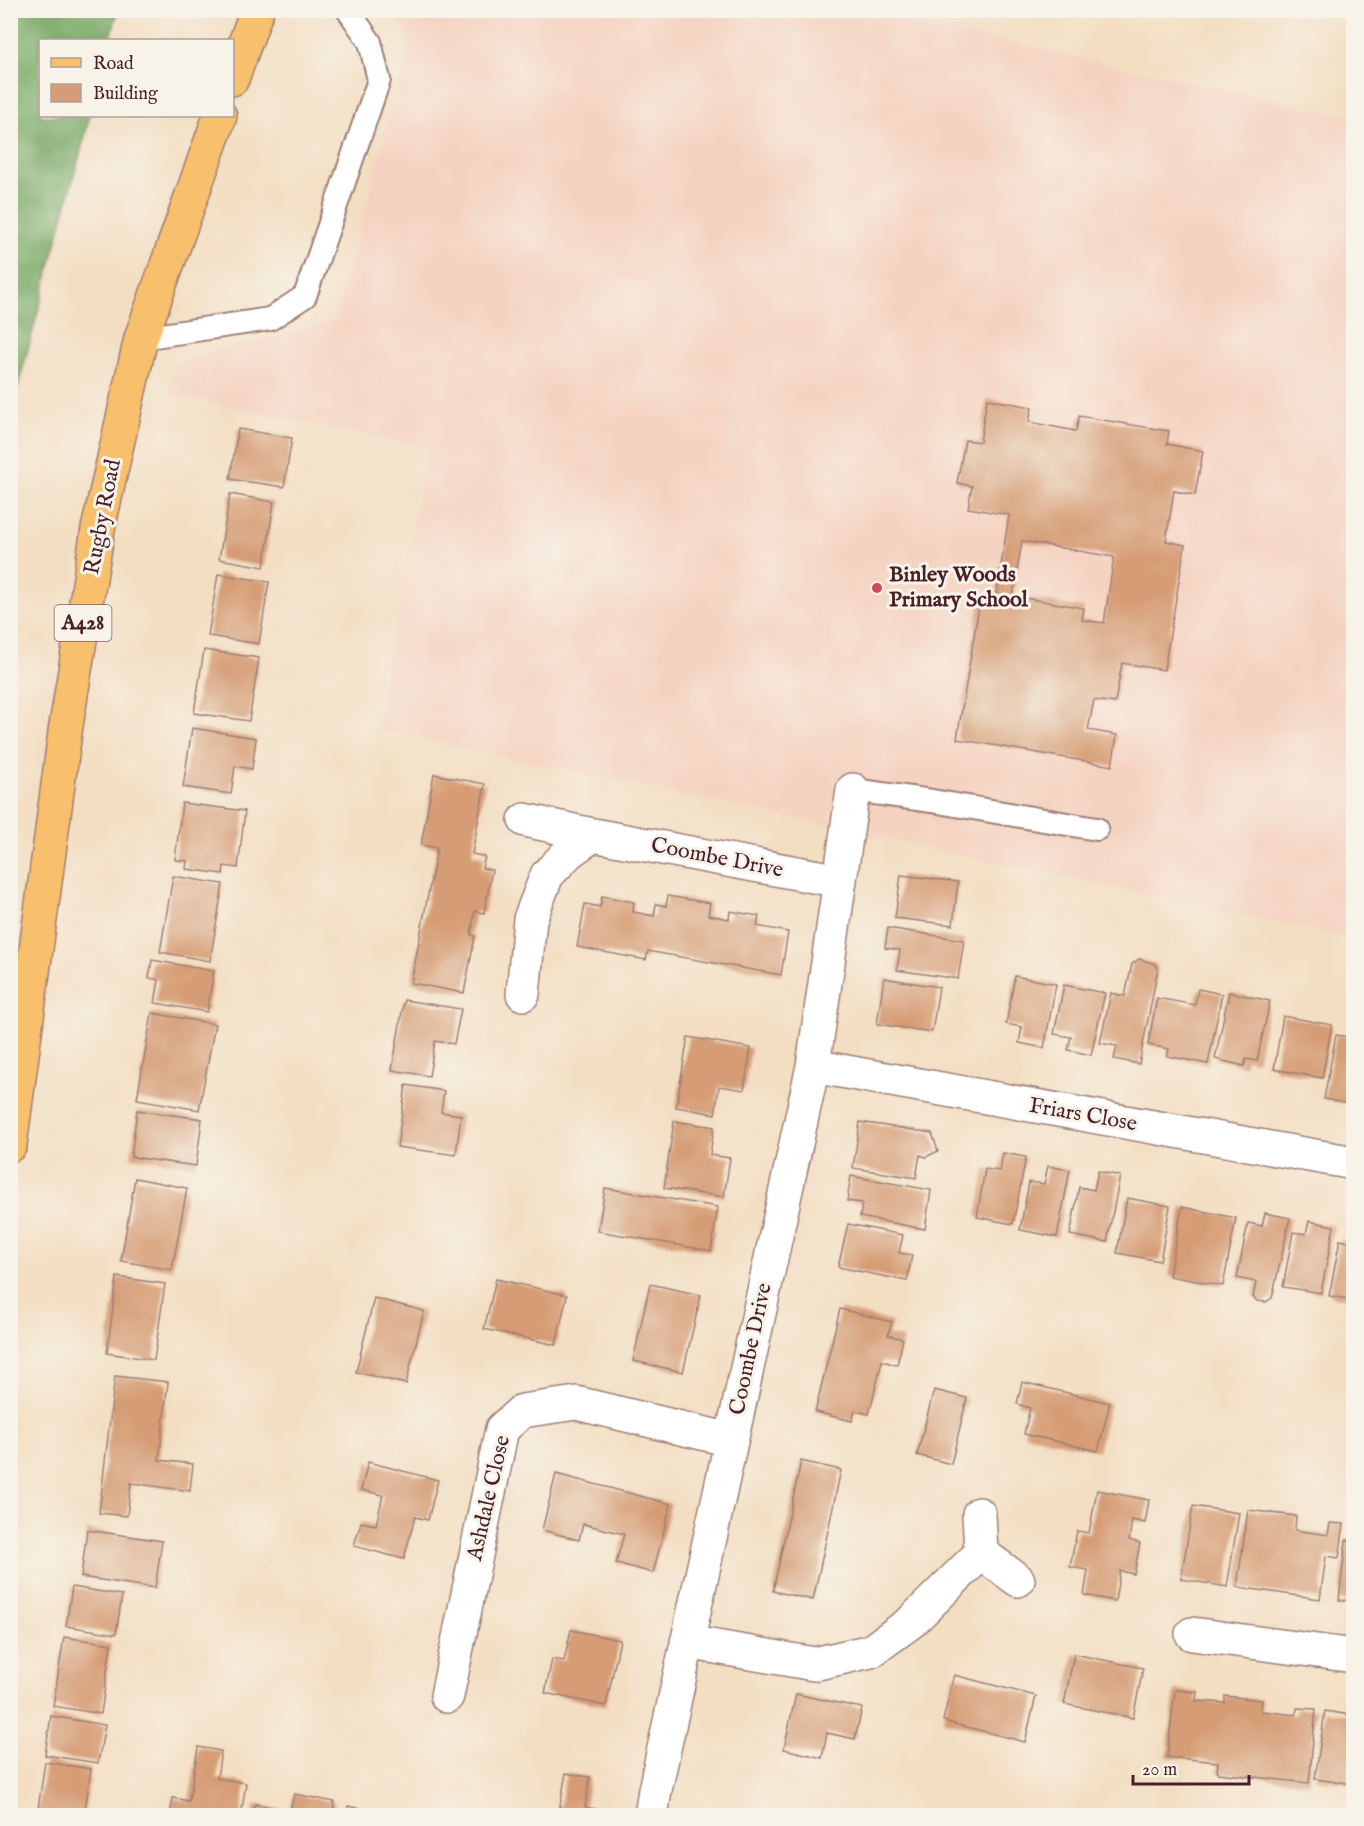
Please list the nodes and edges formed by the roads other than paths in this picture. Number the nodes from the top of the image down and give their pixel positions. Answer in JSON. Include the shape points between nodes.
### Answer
{"nodes":[{"id":1,"x":257,"y":10,"type":"edge"},
{"id":2,"x":348,"y":10,"type":"edge"},
{"id":3,"x":234,"y":73,"type":"edge"},
{"id":4,"x":220,"y":117,"type":"edge"},
{"id":5,"x":141,"y":338,"type":"junction"},
{"id":6,"x":853,"y":790,"type":"joint"},
{"id":7,"x":525,"y":820,"type":"dead end"},
{"id":8,"x":1097,"y":829,"type":"dead end"},
{"id":9,"x":593,"y":835,"type":"junction"},
{"id":10,"x":840,"y":881,"type":"junction"},
{"id":11,"x":523,"y":994,"type":"dead end"},
{"id":12,"x":813,"y":1066,"type":"junction"},
{"id":13,"x":10,"y":1145,"type":"edge"},
{"id":14,"x":1353,"y":1163,"type":"edge"},
{"id":15,"x":731,"y":1440,"type":"junction"},
{"id":16,"x":979,"y":1514,"type":"dead end"},
{"id":17,"x":981,"y":1553,"type":"junction"},
{"id":18,"x":1018,"y":1580,"type":"dead end"},
{"id":19,"x":1192,"y":1634,"type":"dead end"},
{"id":20,"x":687,"y":1642,"type":"junction"},
{"id":21,"x":1353,"y":1656,"type":"edge"},
{"id":22,"x":447,"y":1696,"type":"dead end"},
{"id":23,"x":651,"y":1815,"type":"edge"}],
"edges":[{"from":1,"to":3,"type":"main road"},
{"from":2,"to":5,"type":"lane","via":[[370,42],[379,80],[305,296],[270,319]]},
{"from":4,"to":5,"type":"main road","name":"Rugby Road","number":"A428"},
{"from":5,"to":13,"type":"main road","name":"Rugby Road","number":"A428","via":[[98,529],[74,676]]},
{"from":6,"to":8,"type":"lane"},
{"from":6,"to":10,"type":"street","name":"Coombe Drive"},
{"from":7,"to":9,"type":"street","name":"Coombe Drive"},
{"from":9,"to":10,"type":"street","name":"Coombe Drive"},
{"from":9,"to":11,"type":"street","via":[[547,875],[530,919]]},
{"from":10,"to":12,"type":"street","name":"Coombe Drive"},
{"from":12,"to":14,"type":"street","name":"Friars Close"},
{"from":12,"to":15,"type":"street","name":"Coombe Drive"},
{"from":15,"to":20,"type":"street","name":"Coombe Drive"},
{"from":15,"to":22,"type":"street","name":"Ashdale Close","via":[[576,1403],[522,1411],[502,1429]]},
{"from":16,"to":17,"type":"street"},
{"from":17,"to":18,"type":"street"},
{"from":17,"to":20,"type":"street","via":[[911,1622],[872,1651],[814,1664]]},
{"from":19,"to":21,"type":"street"},
{"from":20,"to":23,"type":"street","name":"Coombe Drive"}]}
